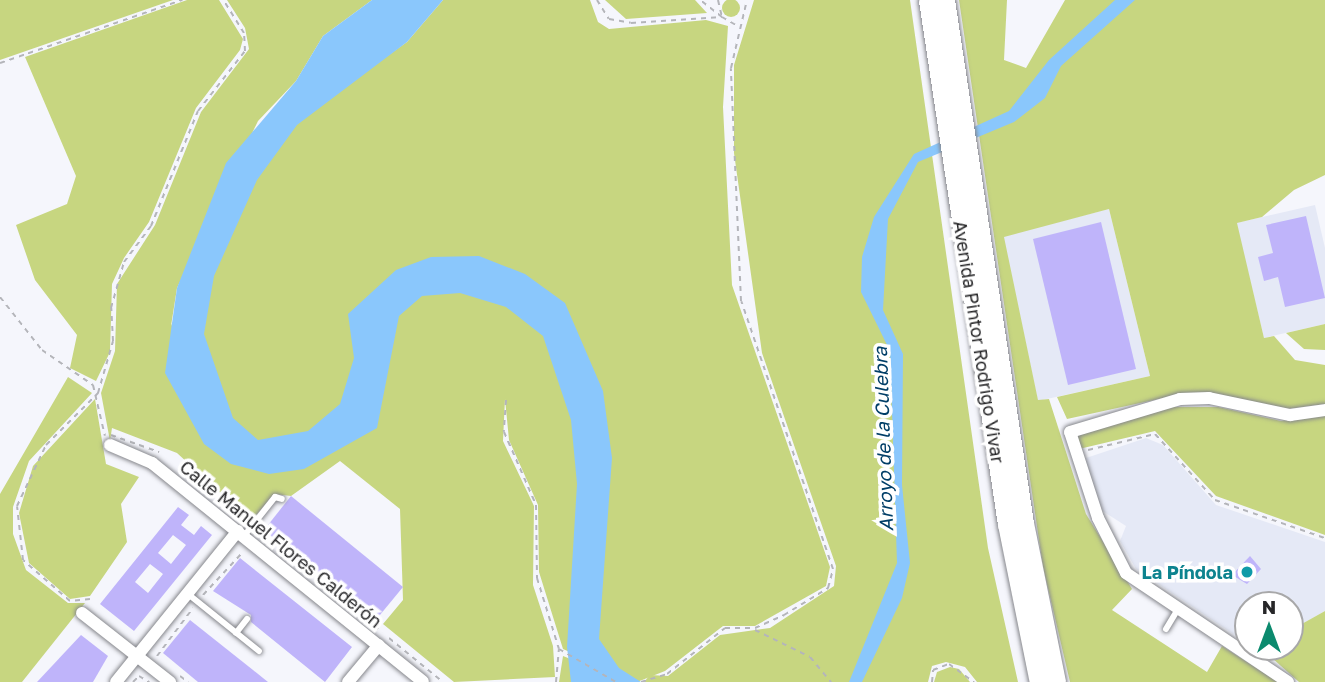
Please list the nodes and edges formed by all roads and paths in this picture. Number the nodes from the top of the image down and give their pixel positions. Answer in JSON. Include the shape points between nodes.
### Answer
{"nodes":[{"id":1,"x":182,"y":0,"type":"edge"},
{"id":2,"x":223,"y":0,"type":"edge"},
{"id":3,"x":597,"y":0,"type":"edge"},
{"id":4,"x":700,"y":0,"type":"edge"},
{"id":5,"x":718,"y":0,"type":"edge"},
{"id":6,"x":747,"y":0,"type":"edge"},
{"id":7,"x":928,"y":0,"type":"edge"},
{"id":8,"x":945,"y":0,"type":"edge"},
{"id":9,"x":722,"y":17,"type":"junction"},
{"id":10,"x":738,"y":26,"type":"junction"},
{"id":11,"x":0,"y":63,"type":"edge"},
{"id":12,"x":0,"y":297,"type":"edge"},
{"id":13,"x":98,"y":393,"type":"junction"},
{"id":14,"x":506,"y":400,"type":"dead end"},
{"id":15,"x":1325,"y":410,"type":"edge"},
{"id":16,"x":110,"y":445,"type":"joint"},
{"id":17,"x":1074,"y":455,"type":"junction"},
{"id":18,"x":282,"y":499,"type":"dead end"},
{"id":19,"x":241,"y":534,"type":"junction"},
{"id":20,"x":1325,"y":538,"type":"edge"},
{"id":21,"x":246,"y":554,"type":"dead end"},
{"id":22,"x":193,"y":598,"type":"junction"},
{"id":23,"x":90,"y":600,"type":"dead end"},
{"id":24,"x":1177,"y":611,"type":"junction"},
{"id":25,"x":82,"y":613,"type":"dead end"},
{"id":26,"x":247,"y":619,"type":"dead end"},
{"id":27,"x":755,"y":628,"type":"junction"},
{"id":28,"x":1166,"y":629,"type":"dead end"},
{"id":29,"x":236,"y":633,"type":"junction"},
{"id":30,"x":379,"y":645,"type":"junction"},
{"id":31,"x":559,"y":649,"type":"junction"},
{"id":32,"x":159,"y":650,"type":"dead end"},
{"id":33,"x":259,"y":651,"type":"dead end"},
{"id":34,"x":137,"y":656,"type":"junction"},
{"id":35,"x":116,"y":682,"type":"edge"},
{"id":36,"x":133,"y":682,"type":"edge"},
{"id":37,"x":149,"y":682,"type":"edge"},
{"id":38,"x":170,"y":682,"type":"edge"},
{"id":39,"x":348,"y":682,"type":"edge"},
{"id":40,"x":424,"y":682,"type":"edge"},
{"id":41,"x":556,"y":682,"type":"edge"},
{"id":42,"x":616,"y":682,"type":"edge"},
{"id":43,"x":641,"y":682,"type":"edge"},
{"id":44,"x":831,"y":682,"type":"edge"},
{"id":45,"x":932,"y":682,"type":"edge"},
{"id":46,"x":974,"y":682,"type":"edge"},
{"id":47,"x":1039,"y":682,"type":"edge"},
{"id":48,"x":1056,"y":682,"type":"edge"},
{"id":49,"x":1289,"y":682,"type":"edge"}],
"edges":[{"from":1,"to":11,"type":"path"},
{"from":2,"to":13,"type":"path","via":[[244,33],[245,51],[198,111],[151,226],[124,262],[111,308],[113,341]]},
{"from":3,"to":9,"type":"path","via":[[609,19],[631,23]]},
{"from":4,"to":9,"type":"path"},
{"from":5,"to":9,"type":"path"},
{"from":6,"to":10,"type":"path"},
{"from":7,"to":47,"type":"main road","name":"Avenida Pintor Rodrigo Vivar","via":[[1007,524]]},
{"from":8,"to":48,"type":"main road","name":"Avenida Pintor Rodrigo Vivar","via":[[1024,523]]},
{"from":9,"to":10,"type":"path"},
{"from":10,"to":27,"type":"path","via":[[731,151],[741,301],[833,569],[828,588]]},
{"from":12,"to":13,"type":"path","via":[[42,350]]},
{"from":13,"to":16,"type":"path"},
{"from":13,"to":23,"type":"path","via":[[46,445],[17,506],[23,560],[70,601]]},
{"from":14,"to":31,"type":"path","via":[[503,432],[536,505],[537,578]]},
{"from":15,"to":17,"type":"street","via":[[1290,415],[1209,398],[1180,399],[1079,425],[1070,432]]},
{"from":16,"to":19,"type":"street","name":"Calle Manuel Flores Calderón","via":[[134,451]]},
{"from":17,"to":20,"type":"path","via":[[1155,434],[1215,500]]},
{"from":17,"to":24,"type":"street","via":[[1126,573]]},
{"from":18,"to":19,"type":"lane","via":[[275,498]]},
{"from":19,"to":22,"type":"street"},
{"from":19,"to":30,"type":"street","name":"Calle Manuel Flores Calderón"},
{"from":21,"to":22,"type":"path","via":[[236,553]]},
{"from":22,"to":29,"type":"lane"},
{"from":22,"to":32,"type":"path"},
{"from":22,"to":34,"type":"street"},
{"from":24,"to":28,"type":"lane"},
{"from":24,"to":49,"type":"street"},
{"from":25,"to":34,"type":"street"},
{"from":26,"to":29,"type":"lane"},
{"from":27,"to":43,"type":"path","via":[[724,628],[676,668]]},
{"from":27,"to":44,"type":"path","via":[[767,640],[810,656]]},
{"from":29,"to":33,"type":"lane"},
{"from":30,"to":39,"type":"street"},
{"from":30,"to":40,"type":"street","name":"Calle Manuel Flores Calderón"},
{"from":31,"to":41,"type":"path"},
{"from":31,"to":42,"type":"path"},
{"from":34,"to":35,"type":"street"},
{"from":34,"to":38,"type":"street"},
{"from":36,"to":37,"type":"path","via":[[139,677]]},
{"from":45,"to":46,"type":"path","via":[[933,670],[949,664]]}]}
